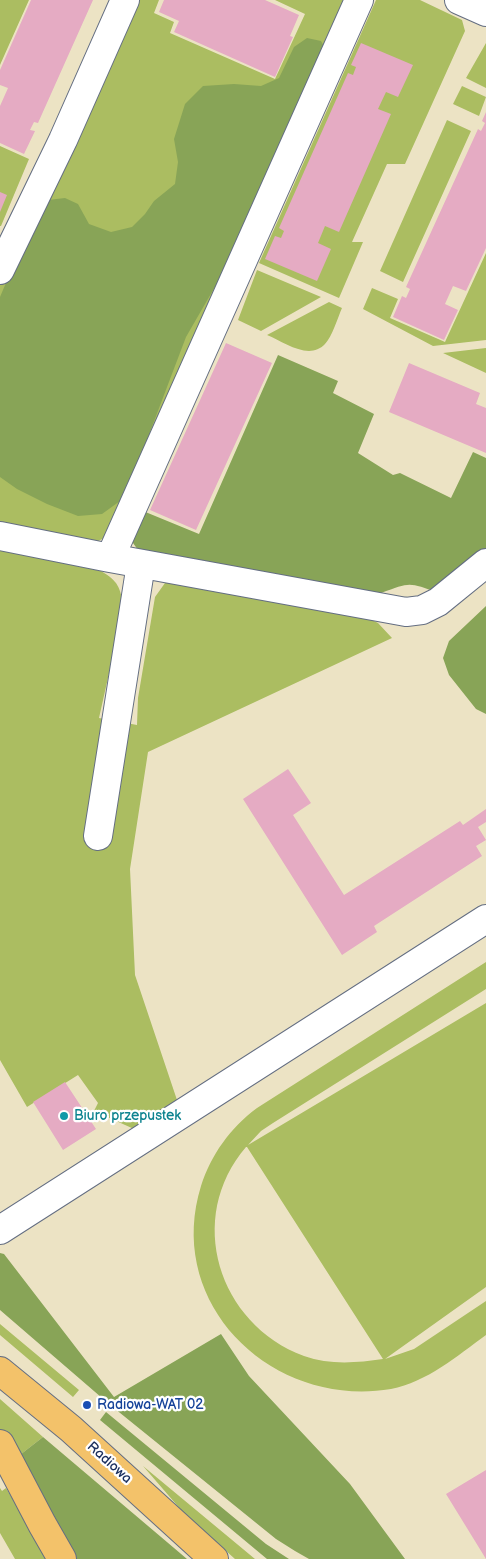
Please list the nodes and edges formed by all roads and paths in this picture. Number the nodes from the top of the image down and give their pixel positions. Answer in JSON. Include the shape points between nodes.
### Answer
{"nodes":[{"id":1,"x":125,"y":0,"type":"edge"},
{"id":2,"x":359,"y":0,"type":"edge"},
{"id":3,"x":459,"y":0,"type":"edge"},
{"id":4,"x":486,"y":12,"type":"edge"},
{"id":5,"x":0,"y":270,"type":"edge"},
{"id":6,"x":0,"y":536,"type":"edge"},
{"id":7,"x":110,"y":558,"type":"junction"},
{"id":8,"x":486,"y":563,"type":"edge"},
{"id":9,"x":141,"y":564,"type":"junction"},
{"id":10,"x":98,"y":836,"type":"dead end"},
{"id":11,"x":486,"y":918,"type":"edge"},
{"id":12,"x":0,"y":1230,"type":"edge"},
{"id":13,"x":0,"y":1371,"type":"edge"},
{"id":14,"x":0,"y":1444,"type":"edge"},
{"id":15,"x":62,"y":1559,"type":"edge"},
{"id":16,"x":214,"y":1559,"type":"edge"}],
"edges":[{"from":1,"to":5,"type":"lane","via":[[64,140]]},
{"from":2,"to":7,"type":"lane"},
{"from":3,"to":4,"type":"lane"},
{"from":6,"to":7,"type":"lane"},
{"from":7,"to":9,"type":"lane"},
{"from":8,"to":9,"type":"lane","via":[[438,602],[422,610],[406,612]]},
{"from":9,"to":10,"type":"lane"},
{"from":11,"to":12,"type":"lane"},
{"from":13,"to":16,"type":"main road","name":"Radiowa","via":[[71,1429]]},
{"from":14,"to":15,"type":"main road"}]}
